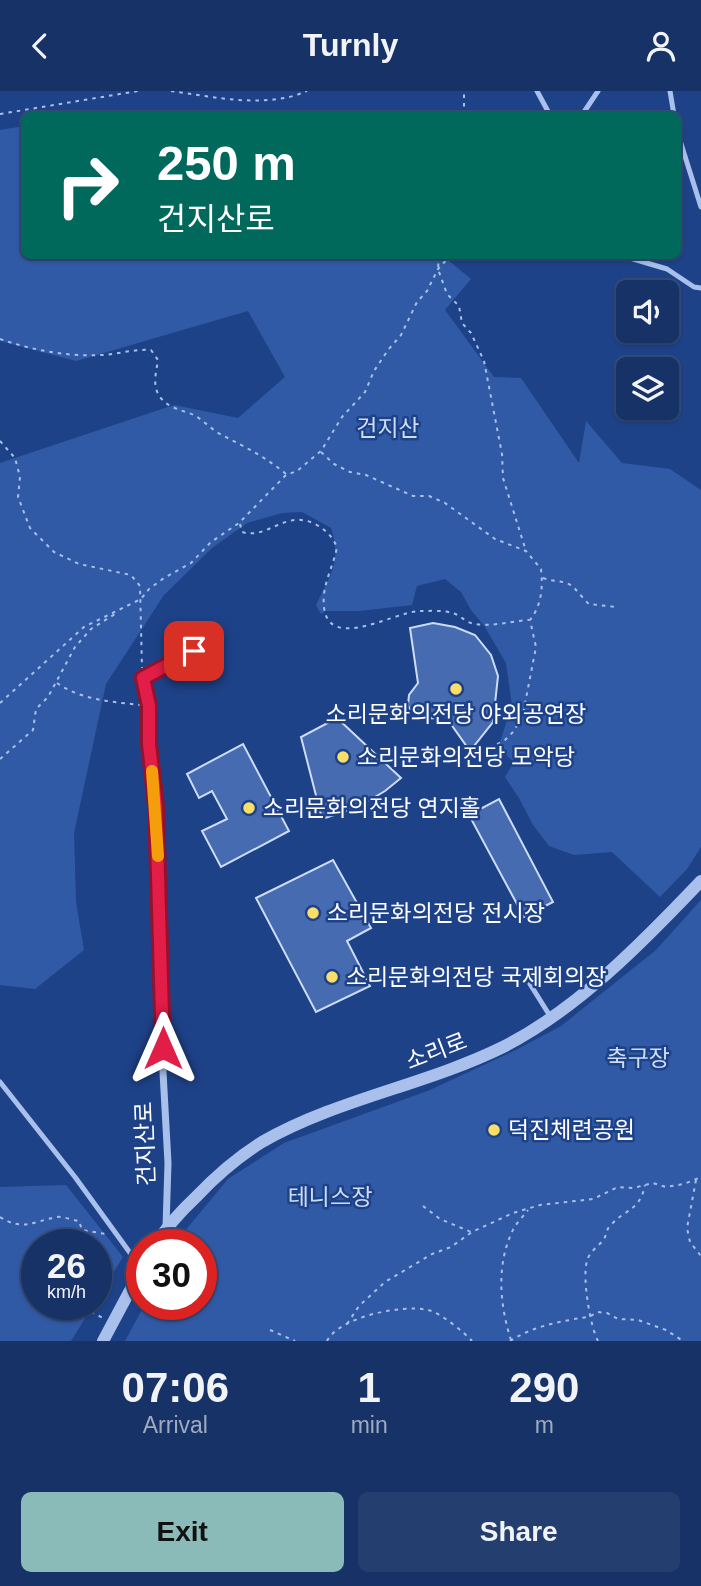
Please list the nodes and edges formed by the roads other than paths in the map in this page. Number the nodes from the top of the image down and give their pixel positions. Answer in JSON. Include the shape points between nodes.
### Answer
{"nodes":[{"id":1,"x":537,"y":91,"type":"edge"},
{"id":2,"x":598,"y":91,"type":"edge"},
{"id":3,"x":670,"y":91,"type":"edge"},
{"id":4,"x":548,"y":112,"type":"edge"},
{"id":5,"x":584,"y":112,"type":"edge"},
{"id":6,"x":674,"y":112,"type":"edge"},
{"id":7,"x":681,"y":144,"type":"edge"},
{"id":8,"x":701,"y":208,"type":"edge"},
{"id":9,"x":633,"y":259,"type":"edge"},
{"id":10,"x":701,"y":288,"type":"edge"},
{"id":11,"x":194,"y":651,"type":"dead end"},
{"id":12,"x":143,"y":678,"type":"joint"},
{"id":13,"x":701,"y":881,"type":"edge"},
{"id":14,"x":530,"y":984,"type":"dead end"},
{"id":15,"x":550,"y":1016,"type":"junction"},
{"id":16,"x":0,"y":1082,"type":"edge"},
{"id":17,"x":166,"y":1227,"type":"joint"},
{"id":18,"x":126,"y":1245,"type":"edge"},
{"id":19,"x":126,"y":1298,"type":"edge"},
{"id":20,"x":103,"y":1341,"type":"edge"}],
"edges":[{"from":1,"to":4,"type":"lane"},
{"from":2,"to":5,"type":"lane"},
{"from":3,"to":6,"type":"lane"},
{"from":7,"to":8,"type":"lane"},
{"from":9,"to":10,"type":"lane","via":[[667,269]]},
{"from":11,"to":12,"type":"lane"},
{"from":12,"to":17,"type":"street","name":"건지산로","via":[[156,806],[168,1163]]},
{"from":13,"to":15,"type":"street","name":"소리로","via":[[645,940]]},
{"from":14,"to":15,"type":"lane"},
{"from":15,"to":17,"type":"street","name":"소리로","via":[[504,1046],[305,1121],[262,1142],[231,1164]]},
{"from":16,"to":18,"type":"lane"},
{"from":19,"to":20,"type":"street"}]}
